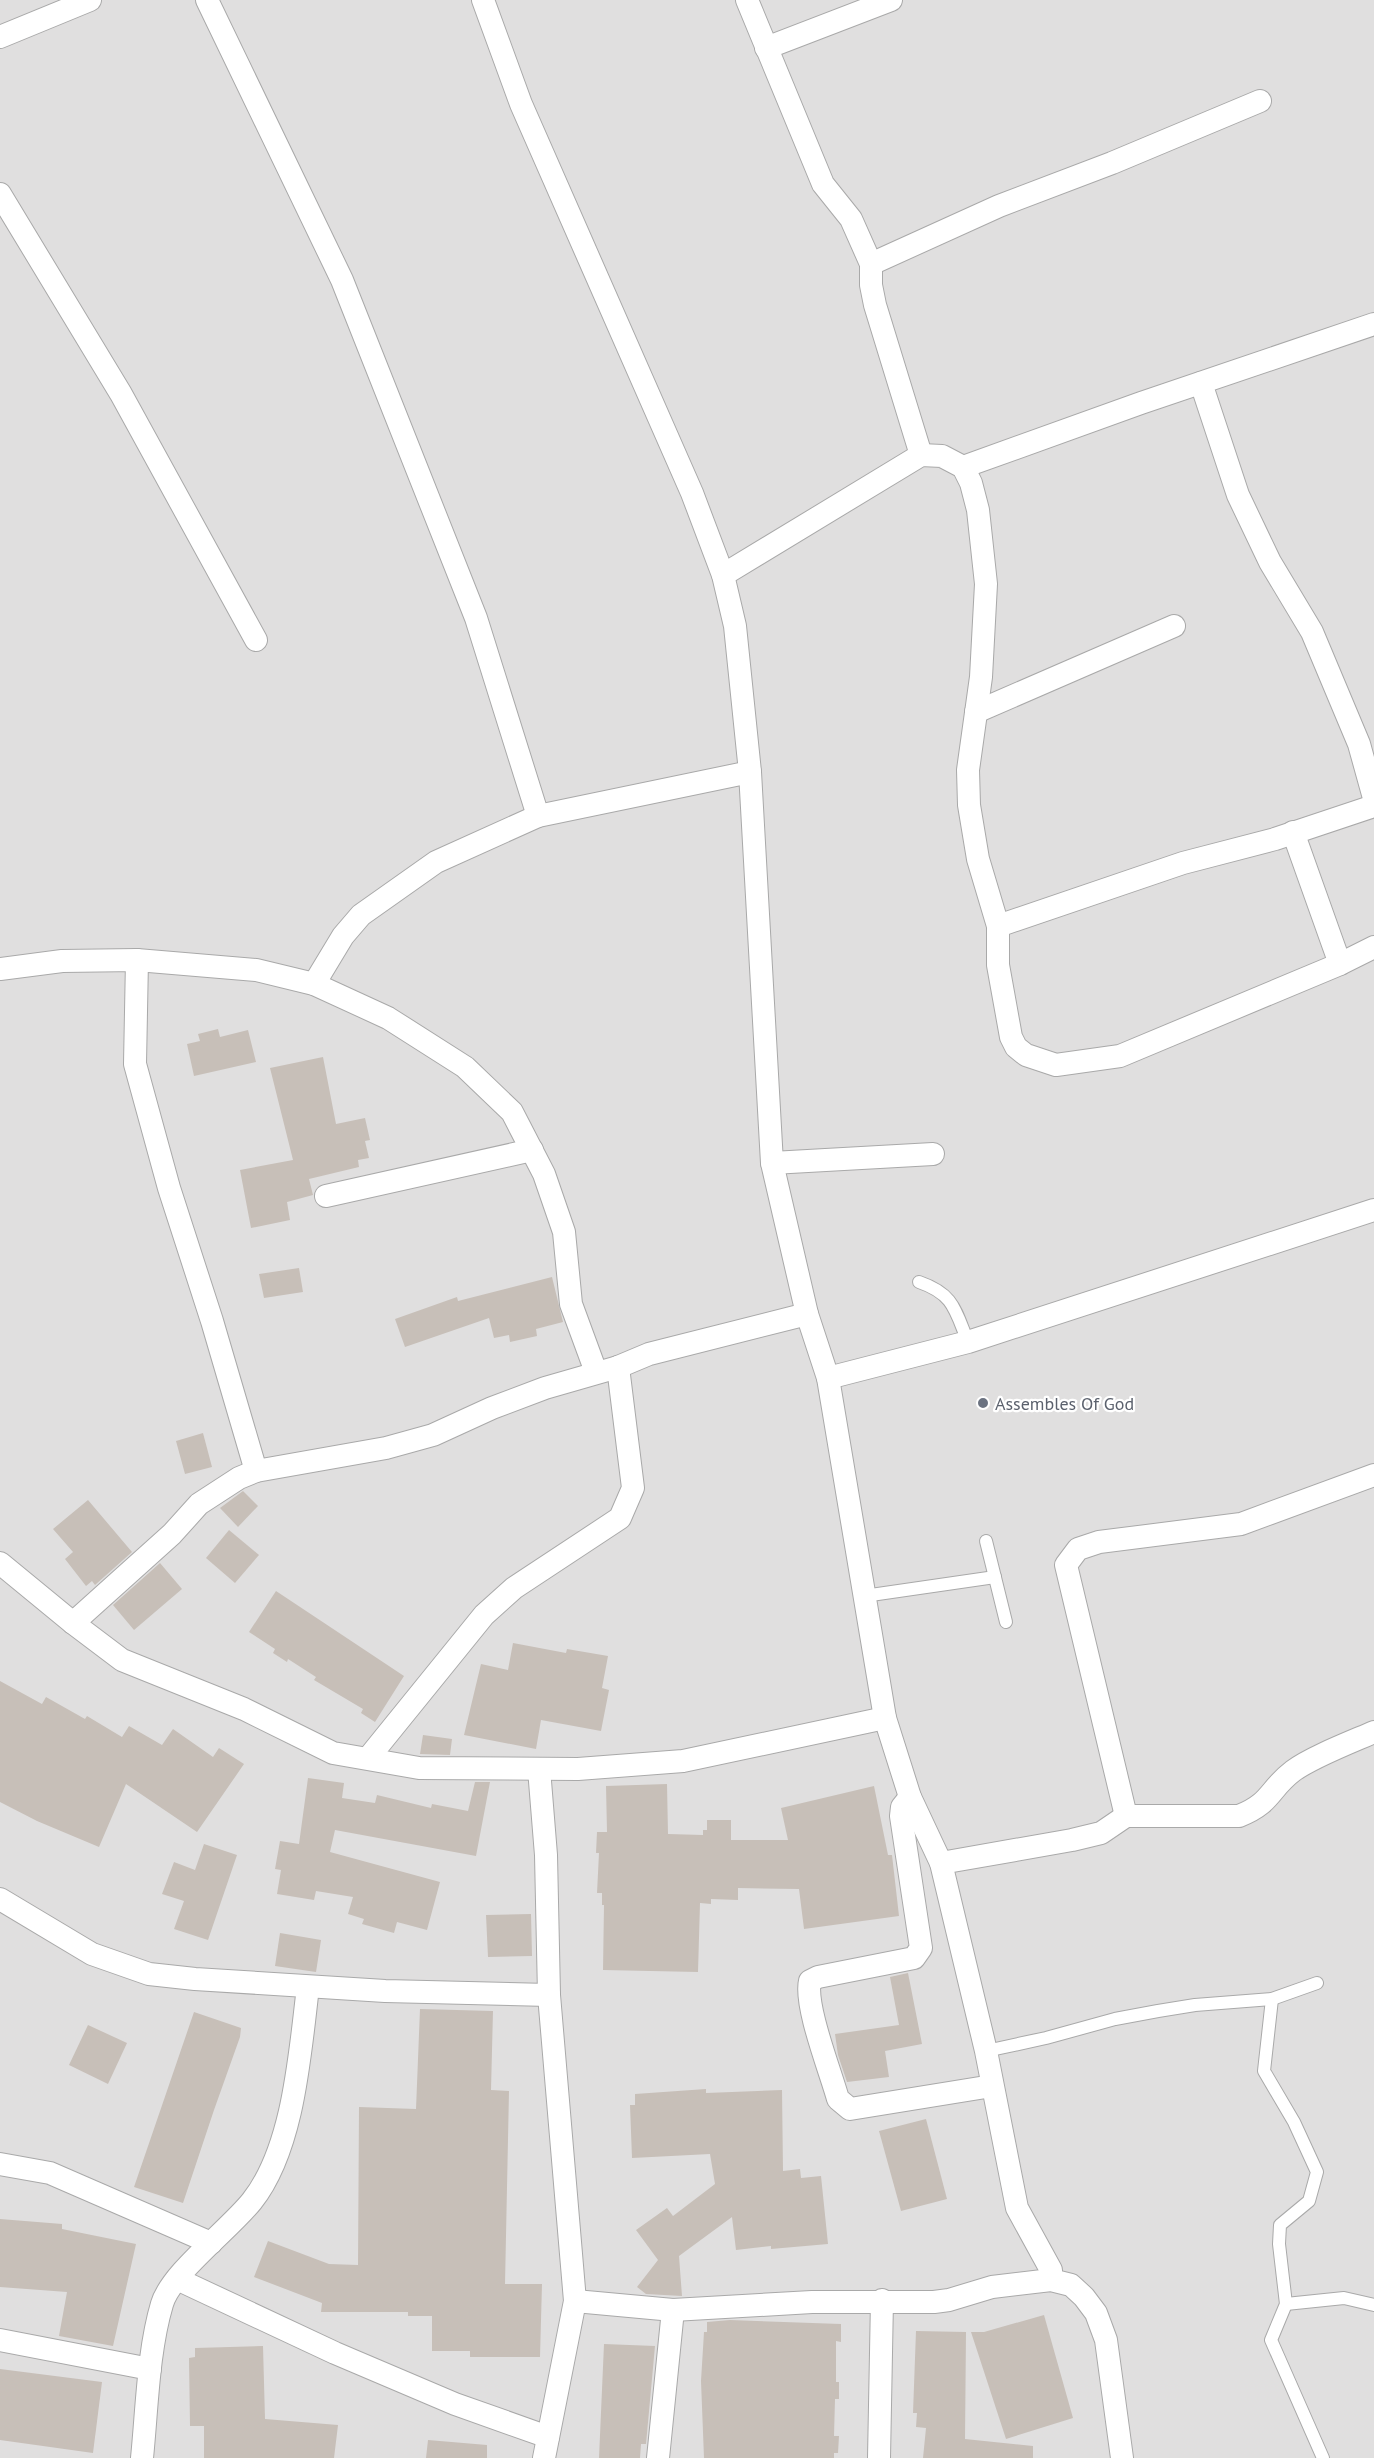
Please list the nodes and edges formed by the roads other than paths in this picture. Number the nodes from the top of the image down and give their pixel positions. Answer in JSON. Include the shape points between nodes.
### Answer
{"nodes":[{"id":1,"x":90,"y":0,"type":"edge"},
{"id":2,"x":207,"y":0,"type":"edge"},
{"id":3,"x":483,"y":0,"type":"edge"},
{"id":4,"x":747,"y":0,"type":"edge"},
{"id":5,"x":891,"y":0,"type":"edge"},
{"id":6,"x":0,"y":37,"type":"edge"},
{"id":7,"x":766,"y":48,"type":"junction"},
{"id":8,"x":1260,"y":101,"type":"dead end"},
{"id":9,"x":0,"y":194,"type":"edge"},
{"id":10,"x":871,"y":264,"type":"junction"},
{"id":11,"x":1374,"y":324,"type":"edge"},
{"id":12,"x":1201,"y":383,"type":"junction"},
{"id":13,"x":921,"y":455,"type":"junction"},
{"id":14,"x":963,"y":467,"type":"junction"},
{"id":15,"x":723,"y":575,"type":"junction"},
{"id":16,"x":1174,"y":626,"type":"dead end"},
{"id":17,"x":256,"y":640,"type":"dead end"},
{"id":18,"x":976,"y":712,"type":"junction"},
{"id":19,"x":750,"y":772,"type":"junction"},
{"id":20,"x":1374,"y":798,"type":"edge"},
{"id":21,"x":1374,"y":806,"type":"edge"},
{"id":22,"x":538,"y":816,"type":"junction"},
{"id":23,"x":1293,"y":832,"type":"junction"},
{"id":24,"x":998,"y":926,"type":"junction"},
{"id":25,"x":1374,"y":947,"type":"edge"},
{"id":26,"x":137,"y":960,"type":"junction"},
{"id":27,"x":1340,"y":964,"type":"junction"},
{"id":28,"x":0,"y":969,"type":"edge"},
{"id":29,"x":314,"y":984,"type":"junction"},
{"id":30,"x":532,"y":1150,"type":"junction"},
{"id":31,"x":933,"y":1154,"type":"dead end"},
{"id":32,"x":772,"y":1163,"type":"junction"},
{"id":33,"x":326,"y":1196,"type":"dead end"},
{"id":34,"x":1374,"y":1210,"type":"edge"},
{"id":35,"x":919,"y":1282,"type":"dead end"},
{"id":36,"x":807,"y":1314,"type":"junction"},
{"id":37,"x":968,"y":1342,"type":"junction"},
{"id":38,"x":618,"y":1367,"type":"junction"},
{"id":39,"x":596,"y":1372,"type":"junction"},
{"id":40,"x":828,"y":1378,"type":"junction"},
{"id":41,"x":256,"y":1471,"type":"junction"},
{"id":42,"x":1374,"y":1475,"type":"edge"},
{"id":43,"x":986,"y":1541,"type":"dead end"},
{"id":44,"x":0,"y":1563,"type":"edge"},
{"id":45,"x":995,"y":1576,"type":"junction"},
{"id":46,"x":864,"y":1596,"type":"junction"},
{"id":47,"x":1006,"y":1622,"type":"dead end"},
{"id":48,"x":73,"y":1623,"type":"junction"},
{"id":49,"x":885,"y":1718,"type":"junction"},
{"id":50,"x":1374,"y":1732,"type":"edge"},
{"id":51,"x":369,"y":1757,"type":"junction"},
{"id":52,"x":539,"y":1769,"type":"junction"},
{"id":53,"x":910,"y":1797,"type":"junction"},
{"id":54,"x":1126,"y":1816,"type":"junction"},
{"id":55,"x":941,"y":1863,"type":"junction"},
{"id":56,"x":0,"y":1899,"type":"edge"},
{"id":57,"x":1317,"y":1983,"type":"dead end"},
{"id":58,"x":308,"y":1987,"type":"junction"},
{"id":59,"x":549,"y":1995,"type":"junction"},
{"id":60,"x":1272,"y":1999,"type":"junction"},
{"id":61,"x":986,"y":2051,"type":"junction"},
{"id":62,"x":992,"y":2086,"type":"junction"},
{"id":63,"x":0,"y":2164,"type":"edge"},
{"id":64,"x":211,"y":2243,"type":"junction"},
{"id":65,"x":177,"y":2279,"type":"junction"},
{"id":66,"x":1051,"y":2280,"type":"junction"},
{"id":67,"x":882,"y":2300,"type":"junction"},
{"id":68,"x":575,"y":2301,"type":"junction"},
{"id":69,"x":1286,"y":2304,"type":"junction"},
{"id":70,"x":1374,"y":2305,"type":"edge"},
{"id":71,"x":673,"y":2310,"type":"junction"},
{"id":72,"x":0,"y":2340,"type":"edge"},
{"id":73,"x":150,"y":2369,"type":"junction"},
{"id":74,"x":546,"y":2448,"type":"edge"},
{"id":75,"x":142,"y":2458,"type":"edge"},
{"id":76,"x":658,"y":2458,"type":"edge"},
{"id":77,"x":879,"y":2458,"type":"edge"},
{"id":78,"x":1122,"y":2458,"type":"edge"},
{"id":79,"x":1323,"y":2458,"type":"edge"}],
"edges":[{"from":1,"to":6,"type":"street"},
{"from":2,"to":22,"type":"street","via":[[346,291],[476,618]]},
{"from":3,"to":15,"type":"street","via":[[521,104],[692,493]]},
{"from":4,"to":7,"type":"street"},
{"from":5,"to":7,"type":"street"},
{"from":7,"to":10,"type":"street","via":[[823,184],[851,219]]},
{"from":8,"to":10,"type":"street","via":[[999,206]]},
{"from":9,"to":17,"type":"street","via":[[121,394]]},
{"from":10,"to":13,"type":"street","via":[[875,305]]},
{"from":11,"to":12,"type":"street"},
{"from":12,"to":14,"type":"street"},
{"from":12,"to":20,"type":"street","via":[[1238,495],[1270,562],[1312,632],[1359,744]]},
{"from":13,"to":14,"type":"street","via":[[942,456]]},
{"from":13,"to":15,"type":"street"},
{"from":14,"to":18,"type":"street","via":[[978,510],[986,584]]},
{"from":15,"to":19,"type":"street","via":[[735,626]]},
{"from":16,"to":18,"type":"street"},
{"from":18,"to":24,"type":"street","via":[[968,770],[969,805],[978,859]]},
{"from":19,"to":22,"type":"street"},
{"from":19,"to":32,"type":"street"},
{"from":21,"to":23,"type":"street"},
{"from":22,"to":29,"type":"street","via":[[436,862],[361,915],[343,936]]},
{"from":23,"to":24,"type":"street","via":[[1183,863]]},
{"from":23,"to":27,"type":"street"},
{"from":24,"to":27,"type":"street","via":[[998,964],[1011,1037],[1026,1055],[1056,1065],[1120,1056]]},
{"from":25,"to":27,"type":"street"},
{"from":26,"to":28,"type":"street","via":[[62,961]]},
{"from":26,"to":29,"type":"street","via":[[256,970]]},
{"from":26,"to":41,"type":"street","via":[[135,1065]]},
{"from":29,"to":30,"type":"street","via":[[388,1018],[465,1067],[512,1112]]},
{"from":30,"to":33,"type":"street"},
{"from":30,"to":39,"type":"street","via":[[554,1198],[564,1232],[571,1304]]},
{"from":31,"to":32,"type":"street"},
{"from":32,"to":36,"type":"street"},
{"from":34,"to":37,"type":"street"},
{"from":35,"to":37,"type":"lane","via":[[946,1295]]},
{"from":36,"to":38,"type":"street","via":[[681,1345]]},
{"from":36,"to":40,"type":"street"},
{"from":37,"to":40,"type":"street"},
{"from":38,"to":39,"type":"street"},
{"from":38,"to":51,"type":"street","via":[[633,1488],[620,1518],[514,1588],[484,1615]]},
{"from":39,"to":41,"type":"street","via":[[492,1408],[434,1435],[386,1448]]},
{"from":40,"to":46,"type":"street"},
{"from":41,"to":48,"type":"street","via":[[199,1504],[172,1534]]},
{"from":42,"to":54,"type":"street","via":[[1241,1524],[1099,1542],[1078,1549],[1066,1566]]},
{"from":43,"to":45,"type":"lane"},
{"from":44,"to":48,"type":"street"},
{"from":45,"to":46,"type":"lane"},
{"from":45,"to":47,"type":"lane"},
{"from":46,"to":49,"type":"street"},
{"from":48,"to":51,"type":"street","via":[[122,1660],[244,1709],[333,1752]]},
{"from":49,"to":52,"type":"street","via":[[683,1761]]},
{"from":49,"to":53,"type":"street"},
{"from":50,"to":54,"type":"street","via":[[1294,1770],[1270,1798],[1239,1816]]},
{"from":51,"to":52,"type":"street","via":[[419,1768]]},
{"from":52,"to":59,"type":"street","via":[[546,1855]]},
{"from":53,"to":55,"type":"street"},
{"from":53,"to":62,"type":"street","via":[[901,1816],[921,1948],[914,1958],[810,1981],[807,1991],[811,2007],[838,2099],[850,2109]]},
{"from":54,"to":55,"type":"street","via":[[1101,1833]]},
{"from":55,"to":61,"type":"street"},
{"from":56,"to":58,"type":"street","via":[[92,1954],[149,1974]]},
{"from":57,"to":60,"type":"lane"},
{"from":58,"to":59,"type":"street"},
{"from":58,"to":64,"type":"street","via":[[296,2082],[278,2154],[253,2200]]},
{"from":59,"to":68,"type":"street"},
{"from":60,"to":61,"type":"lane","via":[[1158,2011]]},
{"from":60,"to":69,"type":"lane","via":[[1264,2071],[1317,2172],[1309,2201],[1280,2225]]},
{"from":61,"to":62,"type":"street"},
{"from":62,"to":66,"type":"street","via":[[1017,2208],[1051,2270]]},
{"from":63,"to":64,"type":"street","via":[[50,2173]]},
{"from":64,"to":65,"type":"street"},
{"from":65,"to":73,"type":"street","via":[[162,2302]]},
{"from":65,"to":74,"type":"street"},
{"from":66,"to":67,"type":"street","via":[[992,2287],[934,2302]]},
{"from":66,"to":78,"type":"street","via":[[1071,2285],[1096,2313],[1112,2369]]},
{"from":67,"to":71,"type":"street"},
{"from":67,"to":77,"type":"street"},
{"from":68,"to":71,"type":"street"},
{"from":68,"to":74,"type":"street"},
{"from":69,"to":70,"type":"lane","via":[[1344,2298]]},
{"from":69,"to":79,"type":"lane","via":[[1271,2340]]},
{"from":71,"to":76,"type":"street"},
{"from":72,"to":73,"type":"street"},
{"from":73,"to":75,"type":"street"}]}
